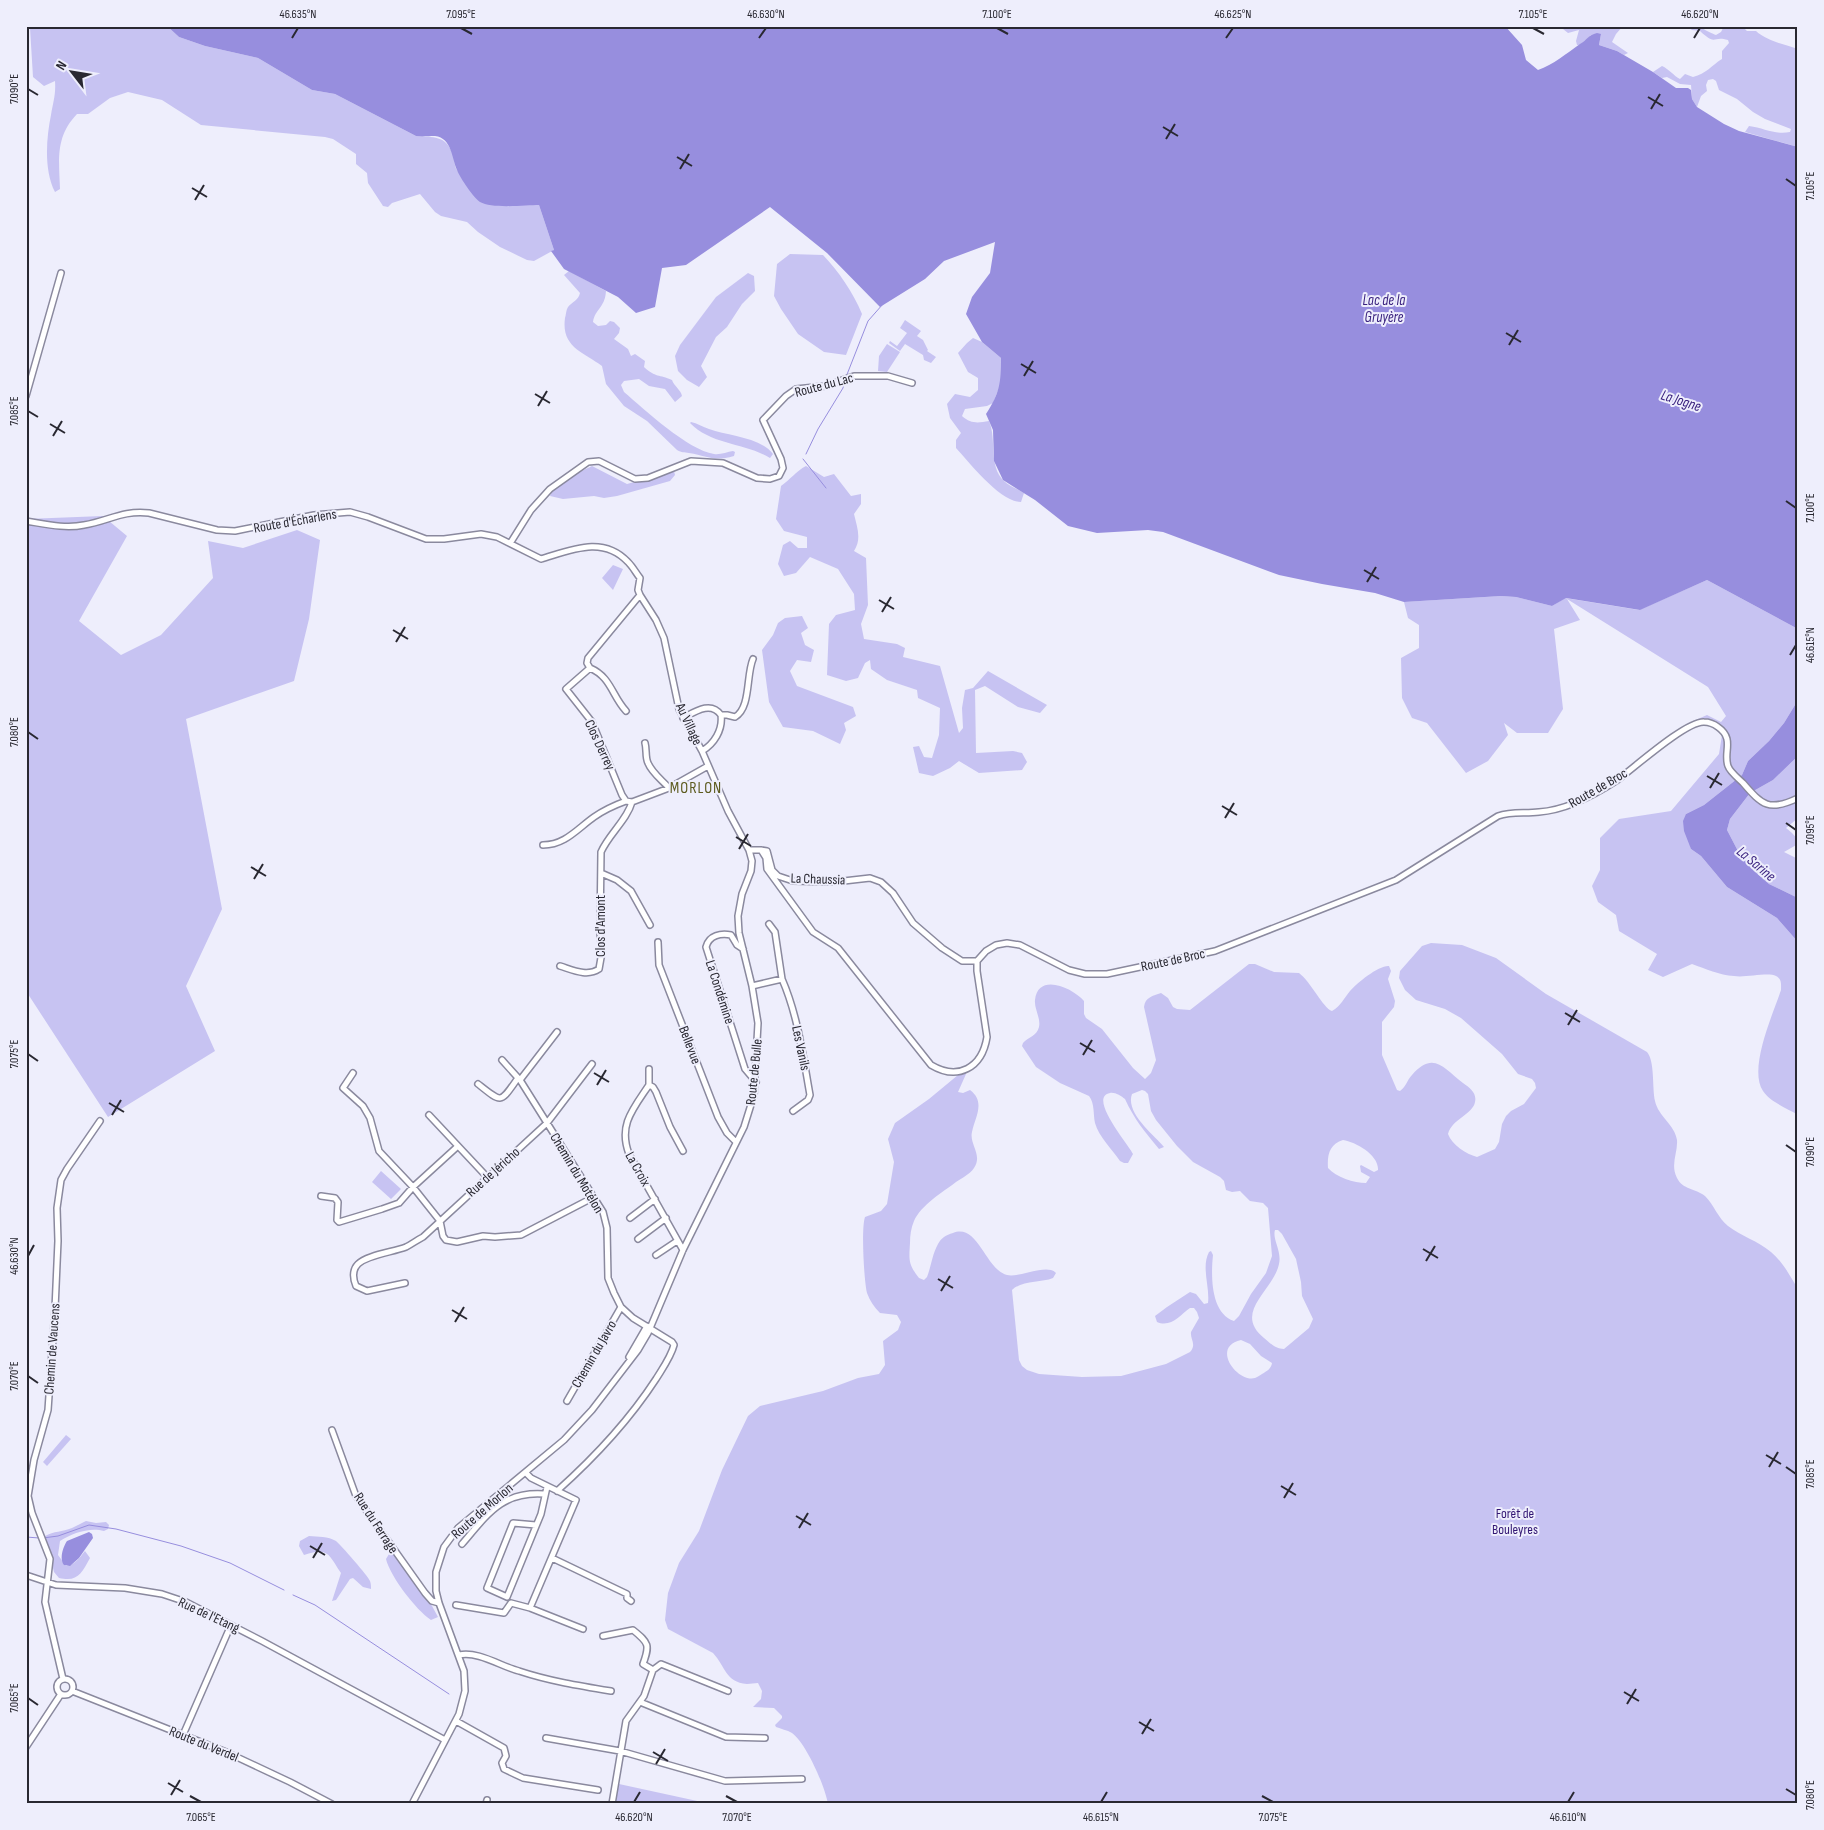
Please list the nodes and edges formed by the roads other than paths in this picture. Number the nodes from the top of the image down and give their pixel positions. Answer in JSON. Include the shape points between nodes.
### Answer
{"nodes":[{"id":1,"x":60,"y":273,"type":"dead end"},
{"id":2,"x":912,"y":383,"type":"dead end"},
{"id":3,"x":26,"y":396,"type":"edge"},
{"id":4,"x":26,"y":522,"type":"edge"},
{"id":5,"x":511,"y":542,"type":"junction"},
{"id":6,"x":640,"y":595,"type":"junction"},
{"id":7,"x":754,"y":660,"type":"dead end"},
{"id":8,"x":590,"y":668,"type":"junction"},
{"id":9,"x":626,"y":711,"type":"dead end"},
{"id":10,"x":722,"y":715,"type":"junction"},
{"id":11,"x":683,"y":718,"type":"junction"},
{"id":12,"x":645,"y":743,"type":"dead end"},
{"id":13,"x":702,"y":751,"type":"junction"},
{"id":14,"x":708,"y":766,"type":"junction"},
{"id":15,"x":670,"y":788,"type":"junction"},
{"id":16,"x":1798,"y":798,"type":"edge"},
{"id":17,"x":629,"y":801,"type":"junction"},
{"id":18,"x":543,"y":845,"type":"dead end"},
{"id":19,"x":749,"y":850,"type":"junction"},
{"id":20,"x":761,"y":850,"type":"junction"},
{"id":21,"x":601,"y":873,"type":"junction"},
{"id":22,"x":769,"y":924,"type":"dead end"},
{"id":23,"x":650,"y":925,"type":"dead end"},
{"id":24,"x":658,"y":942,"type":"dead end"},
{"id":25,"x":743,"y":949,"type":"junction"},
{"id":26,"x":977,"y":961,"type":"junction"},
{"id":27,"x":560,"y":966,"type":"dead end"},
{"id":28,"x":782,"y":979,"type":"junction"},
{"id":29,"x":752,"y":986,"type":"junction"},
{"id":30,"x":556,"y":1032,"type":"dead end"},
{"id":31,"x":502,"y":1060,"type":"dead end"},
{"id":32,"x":592,"y":1064,"type":"dead end"},
{"id":33,"x":649,"y":1069,"type":"dead end"},
{"id":34,"x":353,"y":1074,"type":"dead end"},
{"id":35,"x":519,"y":1079,"type":"junction"},
{"id":36,"x":756,"y":1082,"type":"junction"},
{"id":37,"x":478,"y":1084,"type":"dead end"},
{"id":38,"x":649,"y":1085,"type":"junction"},
{"id":39,"x":794,"y":1111,"type":"dead end"},
{"id":40,"x":429,"y":1115,"type":"dead end"},
{"id":41,"x":100,"y":1121,"type":"dead end"},
{"id":42,"x":547,"y":1124,"type":"junction"},
{"id":43,"x":736,"y":1142,"type":"junction"},
{"id":44,"x":458,"y":1146,"type":"junction"},
{"id":45,"x":682,"y":1151,"type":"dead end"},
{"id":46,"x":488,"y":1178,"type":"junction"},
{"id":47,"x":413,"y":1188,"type":"junction"},
{"id":48,"x":320,"y":1196,"type":"dead end"},
{"id":49,"x":594,"y":1197,"type":"junction"},
{"id":50,"x":655,"y":1199,"type":"junction"},
{"id":51,"x":630,"y":1218,"type":"dead end"},
{"id":52,"x":666,"y":1218,"type":"junction"},
{"id":53,"x":440,"y":1221,"type":"junction"},
{"id":54,"x":638,"y":1239,"type":"dead end"},
{"id":55,"x":676,"y":1241,"type":"junction"},
{"id":56,"x":683,"y":1250,"type":"junction"},
{"id":57,"x":656,"y":1255,"type":"dead end"},
{"id":58,"x":670,"y":1280,"type":"joint"},
{"id":59,"x":405,"y":1283,"type":"dead end"},
{"id":60,"x":621,"y":1307,"type":"junction"},
{"id":61,"x":648,"y":1329,"type":"junction"},
{"id":62,"x":567,"y":1402,"type":"dead end"},
{"id":63,"x":332,"y":1430,"type":"dead end"},
{"id":64,"x":526,"y":1473,"type":"junction"},
{"id":65,"x":547,"y":1487,"type":"junction"},
{"id":66,"x":558,"y":1491,"type":"junction"},
{"id":67,"x":544,"y":1494,"type":"junction"},
{"id":68,"x":536,"y":1525,"type":"junction"},
{"id":69,"x":462,"y":1544,"type":"dead end"},
{"id":70,"x":552,"y":1558,"type":"junction"},
{"id":71,"x":26,"y":1575,"type":"edge"},
{"id":72,"x":46,"y":1583,"type":"junction"},
{"id":73,"x":631,"y":1601,"type":"dead end"},
{"id":74,"x":439,"y":1603,"type":"junction"},
{"id":75,"x":456,"y":1605,"type":"dead end"},
{"id":76,"x":530,"y":1608,"type":"junction"},
{"id":77,"x":231,"y":1625,"type":"junction"},
{"id":78,"x":583,"y":1629,"type":"dead end"},
{"id":79,"x":603,"y":1636,"type":"dead end"},
{"id":80,"x":459,"y":1655,"type":"junction"},
{"id":81,"x":653,"y":1670,"type":"junction"},
{"id":82,"x":63,"y":1679,"type":"junction"},
{"id":83,"x":72,"y":1691,"type":"junction"},
{"id":84,"x":610,"y":1691,"type":"dead end"},
{"id":85,"x":728,"y":1691,"type":"dead end"},
{"id":86,"x":61,"y":1694,"type":"junction"},
{"id":87,"x":640,"y":1702,"type":"junction"},
{"id":88,"x":456,"y":1721,"type":"junction"},
{"id":89,"x":182,"y":1735,"type":"junction"},
{"id":90,"x":546,"y":1738,"type":"dead end"},
{"id":91,"x":765,"y":1738,"type":"dead end"},
{"id":92,"x":445,"y":1740,"type":"junction"},
{"id":93,"x":26,"y":1747,"type":"edge"},
{"id":94,"x":620,"y":1751,"type":"junction"},
{"id":95,"x":802,"y":1780,"type":"dead end"},
{"id":96,"x":598,"y":1790,"type":"dead end"},
{"id":97,"x":329,"y":1803,"type":"edge"},
{"id":98,"x":412,"y":1804,"type":"edge"},
{"id":99,"x":612,"y":1804,"type":"edge"}],
"edges":[{"from":1,"to":3,"type":"street"},
{"from":2,"to":5,"type":"street","name":"Route du Lac","via":[[888,376],[854,376],[791,393],[763,420],[783,468],[779,476],[770,479],[756,478],[723,463],[691,461],[648,478],[635,479],[599,461],[588,462],[550,489]]},
{"from":4,"to":5,"type":"street","name":"Route d'Écharlens","via":[[77,526],[126,512],[149,513],[217,530],[235,531],[314,515],[350,512],[426,539],[444,540],[481,534]]},
{"from":5,"to":6,"type":"street","name":"Route d'Écharlens","via":[[541,559],[601,546],[614,551],[640,578]]},
{"from":6,"to":8,"type":"street","name":"Clos Derrey","via":[[588,658]]},
{"from":6,"to":11,"type":"street","name":"Au Village","via":[[664,638]]},
{"from":7,"to":10,"type":"street","via":[[749,668],[741,712],[735,717]]},
{"from":8,"to":9,"type":"street","via":[[599,672]]},
{"from":8,"to":17,"type":"street","name":"Clos Derrey","via":[[566,690],[592,722],[622,795]]},
{"from":10,"to":11,"type":"street","via":[[708,707]]},
{"from":10,"to":13,"type":"street","via":[[718,734]]},
{"from":11,"to":13,"type":"street","name":"Au Village"},
{"from":12,"to":15,"type":"street","via":[[647,762]]},
{"from":13,"to":14,"type":"street","name":"Au Village"},
{"from":14,"to":15,"type":"street"},
{"from":14,"to":19,"type":"street","name":"Au Village"},
{"from":15,"to":17,"type":"street"},
{"from":16,"to":26,"type":"street","name":"Route de Broc","via":[[1769,805],[1757,799],[1728,764],[1725,734],[1713,724],[1699,722],[1618,780],[1578,802],[1554,810],[1514,812],[1493,817],[1396,880],[1215,951],[1107,974],[1069,970],[1020,945],[1007,943],[996,945]]},
{"from":17,"to":18,"type":"street","via":[[594,817],[562,841]]},
{"from":17,"to":21,"type":"street","name":"Clos d'Amont","via":[[624,818],[601,852]]},
{"from":19,"to":20,"type":"street"},
{"from":19,"to":25,"type":"street","name":"Route de Bulle","via":[[751,871],[738,916]]},
{"from":20,"to":26,"type":"street","name":"La Chaussia","via":[[769,855],[774,873],[794,881],[835,882],[870,878],[882,882],[913,923],[942,948],[962,961]]},
{"from":20,"to":26,"type":"street","via":[[767,869],[813,932],[838,948],[931,1064],[940,1070],[958,1072],[970,1068],[979,1060],[986,1046]]},
{"from":21,"to":23,"type":"street","name":"Clos d'Amont","via":[[631,891]]},
{"from":21,"to":27,"type":"street","name":"Clos d'Amont","via":[[602,952],[599,969],[583,973]]},
{"from":22,"to":28,"type":"street","name":"Les Vanils","via":[[774,932]]},
{"from":24,"to":43,"type":"street","name":"Bellevue","via":[[659,964],[715,1108],[727,1133]]},
{"from":25,"to":29,"type":"street","name":"Route de Bulle"},
{"from":25,"to":36,"type":"street","name":"La Condémine","via":[[731,935],[724,933],[714,936],[706,947],[745,1069]]},
{"from":28,"to":29,"type":"street"},
{"from":28,"to":39,"type":"street","name":"Les Vanils","via":[[798,1033],[810,1095]]},
{"from":29,"to":36,"type":"street","name":"Route de Bulle","via":[[758,1023]]},
{"from":30,"to":35,"type":"street"},
{"from":31,"to":35,"type":"street"},
{"from":32,"to":42,"type":"street","name":"Rue de Jéricho"},
{"from":33,"to":38,"type":"street"},
{"from":34,"to":47,"type":"street","via":[[343,1088],[367,1112],[379,1152]]},
{"from":35,"to":37,"type":"street","via":[[500,1099]]},
{"from":35,"to":42,"type":"street"},
{"from":36,"to":43,"type":"street","name":"Route de Bulle","via":[[748,1117]]},
{"from":38,"to":45,"type":"street","via":[[656,1092]]},
{"from":38,"to":50,"type":"street","name":"La Croix","via":[[625,1127],[625,1144]]},
{"from":40,"to":44,"type":"street"},
{"from":41,"to":72,"type":"street","name":"Chemin de Vaucens","via":[[61,1180],[57,1208],[48,1410],[28,1496],[50,1562]]},
{"from":42,"to":46,"type":"street","name":"Rue de Jéricho"},
{"from":42,"to":49,"type":"street","name":"Chemin du Motélon"},
{"from":43,"to":56,"type":"street","name":"Route de Bulle"},
{"from":44,"to":46,"type":"street"},
{"from":44,"to":47,"type":"street"},
{"from":46,"to":53,"type":"street","name":"Rue de Jéricho"},
{"from":47,"to":48,"type":"street","via":[[399,1202],[382,1210],[339,1222],[338,1202],[335,1198]]},
{"from":47,"to":53,"type":"street"},
{"from":49,"to":53,"type":"street","via":[[521,1235],[483,1236],[457,1242],[446,1240]]},
{"from":49,"to":60,"type":"street","name":"Chemin du Motélon","via":[[603,1212],[606,1228],[608,1278]]},
{"from":50,"to":51,"type":"street","name":"La Croix"},
{"from":50,"to":52,"type":"street","name":"La Croix"},
{"from":52,"to":54,"type":"street"},
{"from":52,"to":55,"type":"street","name":"La Croix"},
{"from":53,"to":59,"type":"street","name":"Rue de Jéricho","via":[[406,1247],[357,1264],[354,1272],[356,1286],[367,1291]]},
{"from":55,"to":56,"type":"street","name":"La Croix"},
{"from":55,"to":57,"type":"street"},
{"from":56,"to":58,"type":"street","name":"Route de Bulle"},
{"from":58,"to":61,"type":"street","name":"Route de Morlon"},
{"from":60,"to":61,"type":"street","name":"Chemin du Motélon"},
{"from":60,"to":62,"type":"street","name":"Chemin du Javro"},
{"from":61,"to":64,"type":"street","name":"Route de Morlon","via":[[592,1410]]},
{"from":61,"to":66,"type":"street","name":"Chemin du Motélon","via":[[674,1345],[664,1365],[623,1425]]},
{"from":63,"to":74,"type":"street","name":"Rue du Ferrage","via":[[356,1496],[425,1593]]},
{"from":64,"to":65,"type":"street"},
{"from":64,"to":74,"type":"street","name":"Route de Morlon","via":[[451,1536],[436,1572]]},
{"from":65,"to":66,"type":"street"},
{"from":65,"to":67,"type":"street"},
{"from":66,"to":70,"type":"street","via":[[576,1500]]},
{"from":67,"to":68,"type":"street"},
{"from":67,"to":69,"type":"street","via":[[518,1495],[504,1502],[493,1509]]},
{"from":68,"to":68,"type":"street","via":[[507,1596],[487,1588],[513,1523]]},
{"from":70,"to":73,"type":"street","via":[[627,1594]]},
{"from":70,"to":76,"type":"street"},
{"from":71,"to":72,"type":"street","name":"Rue de l'Etang"},
{"from":72,"to":77,"type":"street","name":"Rue de l'Etang","via":[[149,1591],[186,1602]]},
{"from":72,"to":82,"type":"street","via":[[45,1602]]},
{"from":74,"to":80,"type":"street","name":"Route de Morlon"},
{"from":75,"to":76,"type":"street","via":[[504,1614],[511,1603]]},
{"from":76,"to":78,"type":"street"},
{"from":77,"to":89,"type":"street"},
{"from":77,"to":92,"type":"street","name":"Rue de l'Etang"},
{"from":79,"to":81,"type":"street","via":[[633,1630],[645,1639],[648,1650],[643,1664]]},
{"from":80,"to":84,"type":"street","via":[[470,1654],[519,1672]]},
{"from":80,"to":88,"type":"street","name":"Route de Morlon","via":[[465,1691]]},
{"from":81,"to":85,"type":"street","via":[[661,1664]]},
{"from":81,"to":87,"type":"street"},
{"from":82,"to":83,"type":"street","via":[[72,1684]]},
{"from":82,"to":86,"type":"street","via":[[57,1686]]},
{"from":83,"to":86,"type":"street"},
{"from":83,"to":89,"type":"street","name":"Route du Verdel"},
{"from":86,"to":93,"type":"street"},
{"from":87,"to":91,"type":"street","via":[[726,1737]]},
{"from":87,"to":94,"type":"street","via":[[626,1721]]},
{"from":88,"to":92,"type":"street","name":"Route de Morlon"},
{"from":88,"to":96,"type":"street","via":[[504,1748],[504,1769],[523,1778]]},
{"from":89,"to":97,"type":"street","name":"Route du Verdel","via":[[247,1762]]},
{"from":90,"to":94,"type":"street"},
{"from":92,"to":98,"type":"street","name":"Route de Morlon"},
{"from":94,"to":95,"type":"street","via":[[725,1781]]},
{"from":94,"to":99,"type":"street"}]}
